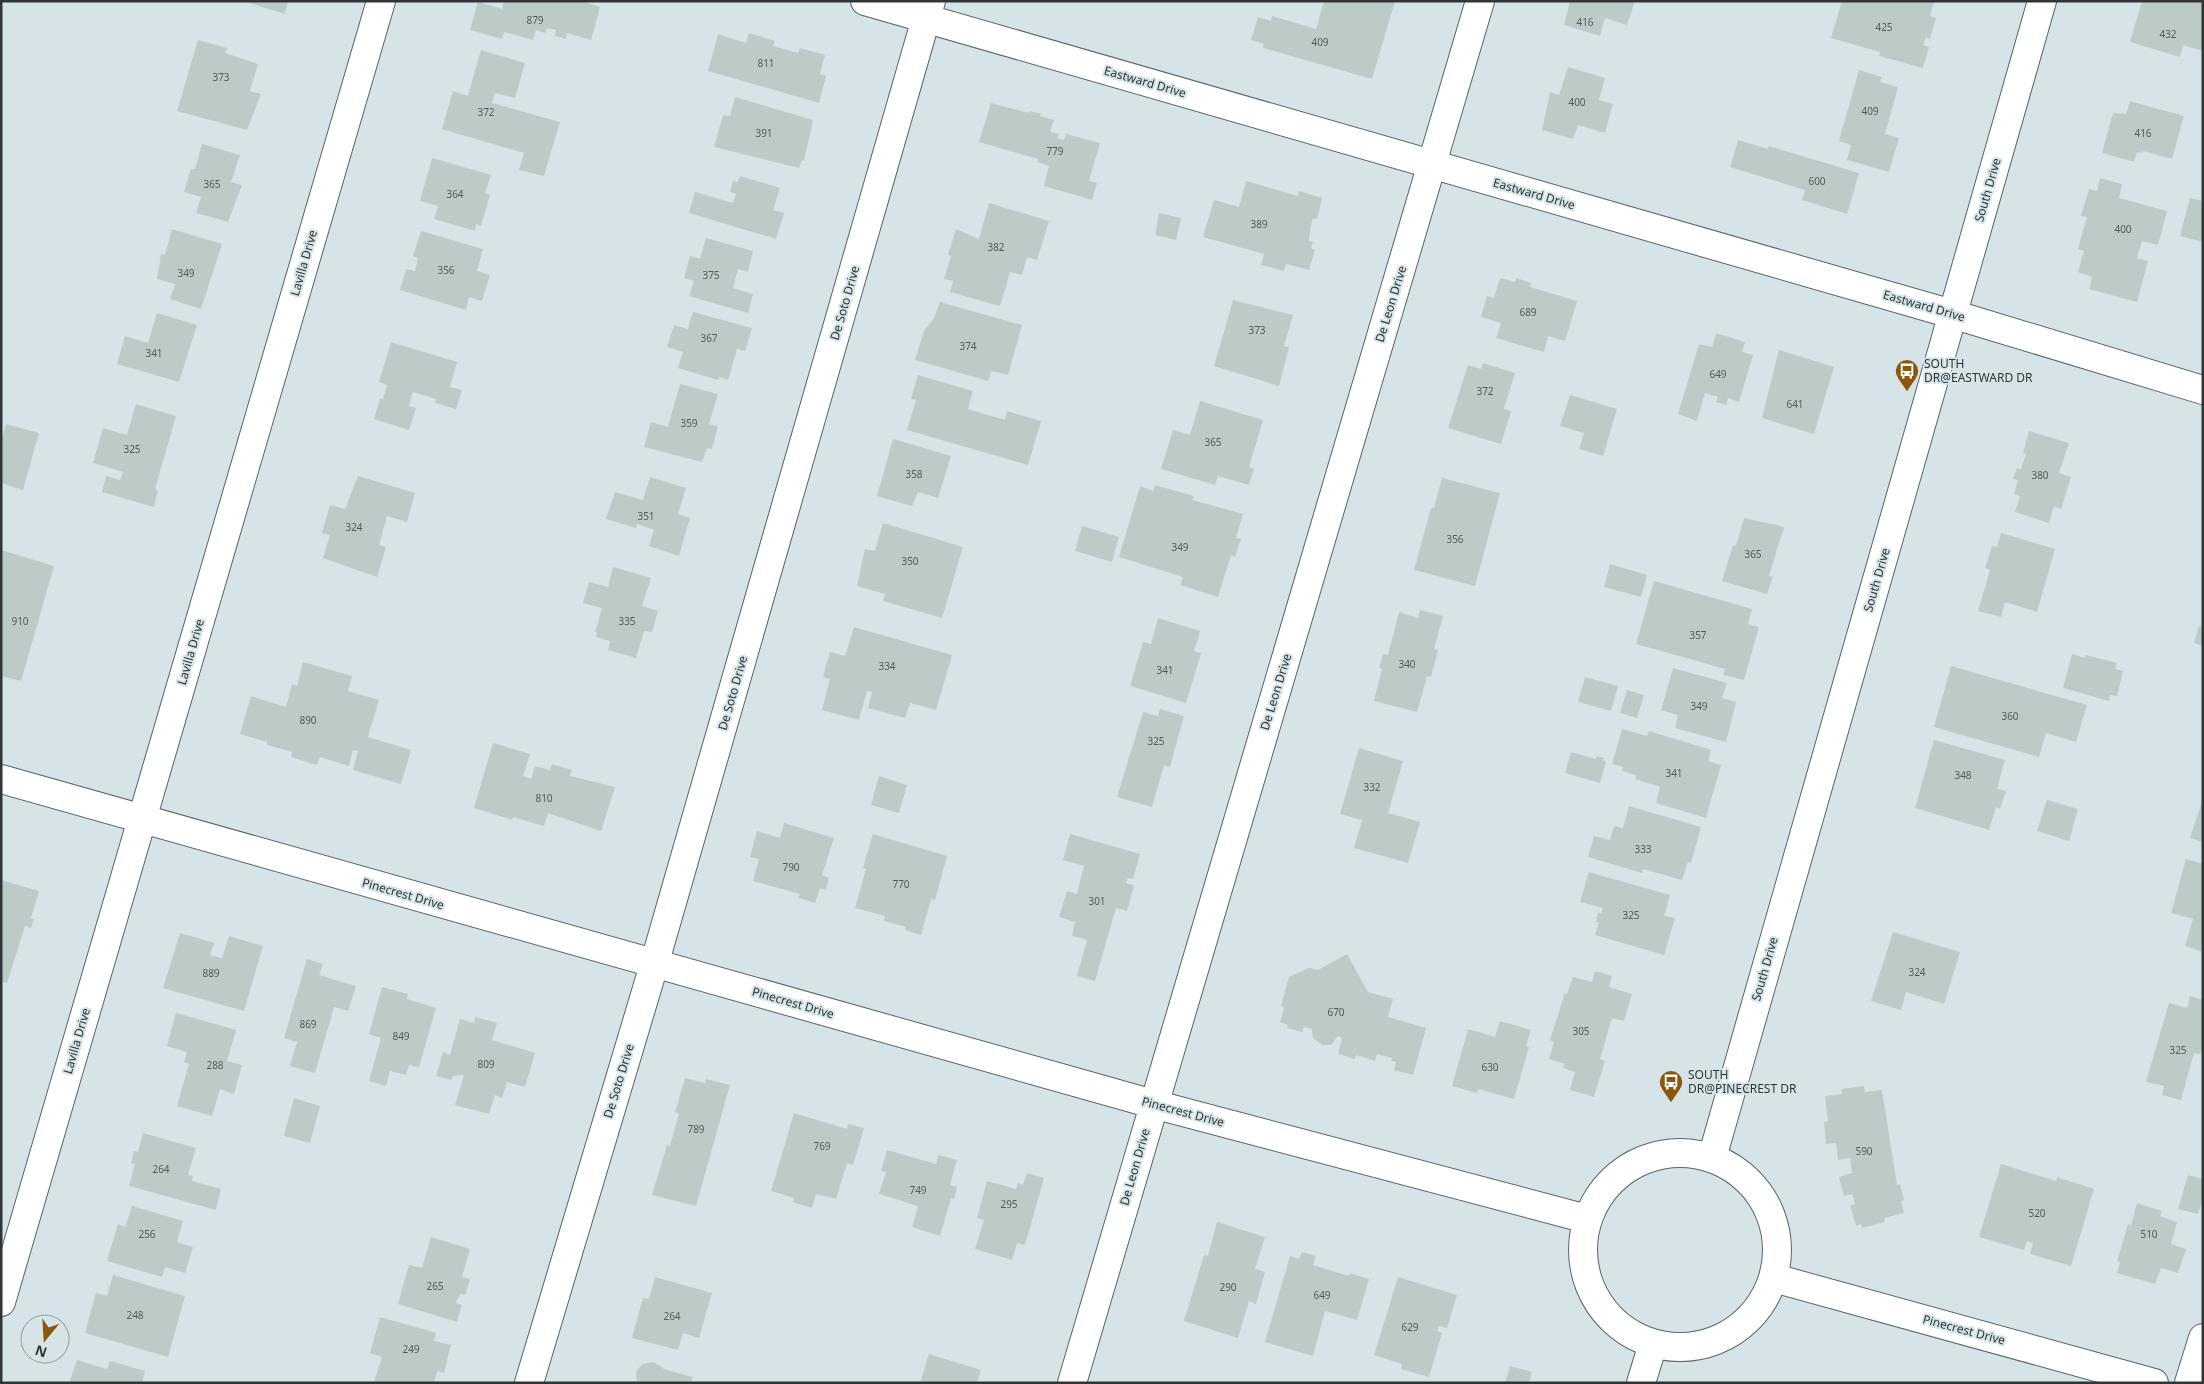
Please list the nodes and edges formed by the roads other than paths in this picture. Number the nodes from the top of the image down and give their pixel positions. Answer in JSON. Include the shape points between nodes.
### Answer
{"nodes":[{"id":1,"x":381,"y":1,"type":"edge"},
{"id":2,"x":865,"y":1,"type":"edge"},
{"id":3,"x":1480,"y":1,"type":"edge"},
{"id":4,"x":2042,"y":1,"type":"edge"},
{"id":5,"x":929,"y":10,"type":"edge"},
{"id":6,"x":1432,"y":165,"type":"junction"},
{"id":7,"x":1952,"y":314,"type":"junction"},
{"id":8,"x":2203,"y":390,"type":"edge"},
{"id":9,"x":1,"y":779,"type":"edge"},
{"id":10,"x":142,"y":820,"type":"junction"},
{"id":11,"x":654,"y":965,"type":"junction"},
{"id":12,"x":1153,"y":1104,"type":"junction"},
{"id":13,"x":1712,"y":1158,"type":"junction"},
{"id":14,"x":1587,"y":1219,"type":"junction"},
{"id":15,"x":1774,"y":1278,"type":"junction"},
{"id":16,"x":1,"y":1302,"type":"edge"},
{"id":17,"x":2203,"y":1338,"type":"edge"},
{"id":18,"x":1652,"y":1344,"type":"junction"},
{"id":19,"x":529,"y":1383,"type":"edge"},
{"id":20,"x":1072,"y":1383,"type":"edge"},
{"id":21,"x":1641,"y":1383,"type":"edge"},
{"id":22,"x":2154,"y":1383,"type":"edge"},
{"id":23,"x":2189,"y":1383,"type":"edge"}],
"edges":[{"from":1,"to":10,"type":"street","name":"Lavilla Drive"},
{"from":2,"to":5,"type":"street","name":"Eastward Drive"},
{"from":3,"to":6,"type":"street","name":"De Leon Drive"},
{"from":4,"to":7,"type":"street","name":"South Drive"},
{"from":5,"to":6,"type":"street","name":"Eastward Drive"},
{"from":5,"to":11,"type":"street","name":"De Soto Drive"},
{"from":6,"to":7,"type":"street","name":"Eastward Drive"},
{"from":6,"to":12,"type":"street","name":"De Leon Drive"},
{"from":7,"to":8,"type":"street","name":"Eastward Drive"},
{"from":7,"to":13,"type":"street","name":"South Drive"},
{"from":9,"to":10,"type":"street","name":"Pinecrest Drive"},
{"from":10,"to":11,"type":"street","name":"Pinecrest Drive"},
{"from":10,"to":16,"type":"street","name":"Lavilla Drive"},
{"from":11,"to":12,"type":"street","name":"Pinecrest Drive"},
{"from":11,"to":19,"type":"street","name":"De Soto Drive"},
{"from":12,"to":14,"type":"street","name":"Pinecrest Drive"},
{"from":12,"to":20,"type":"street","name":"De Leon Drive"},
{"from":13,"to":14,"type":"street","via":[[1681,1153],[1651,1157],[1623,1170],[1601,1192]]},
{"from":13,"to":15,"type":"street","via":[[1738,1172],[1759,1193],[1772,1219],[1778,1248]]},
{"from":14,"to":18,"type":"street","via":[[1582,1250],[1587,1281],[1601,1309],[1624,1331]]},
{"from":15,"to":18,"type":"street","via":[[1761,1305],[1740,1328],[1713,1342],[1688,1347]]},
{"from":15,"to":22,"type":"street","name":"Pinecrest Drive"},
{"from":17,"to":23,"type":"street"},
{"from":18,"to":21,"type":"street"}]}
